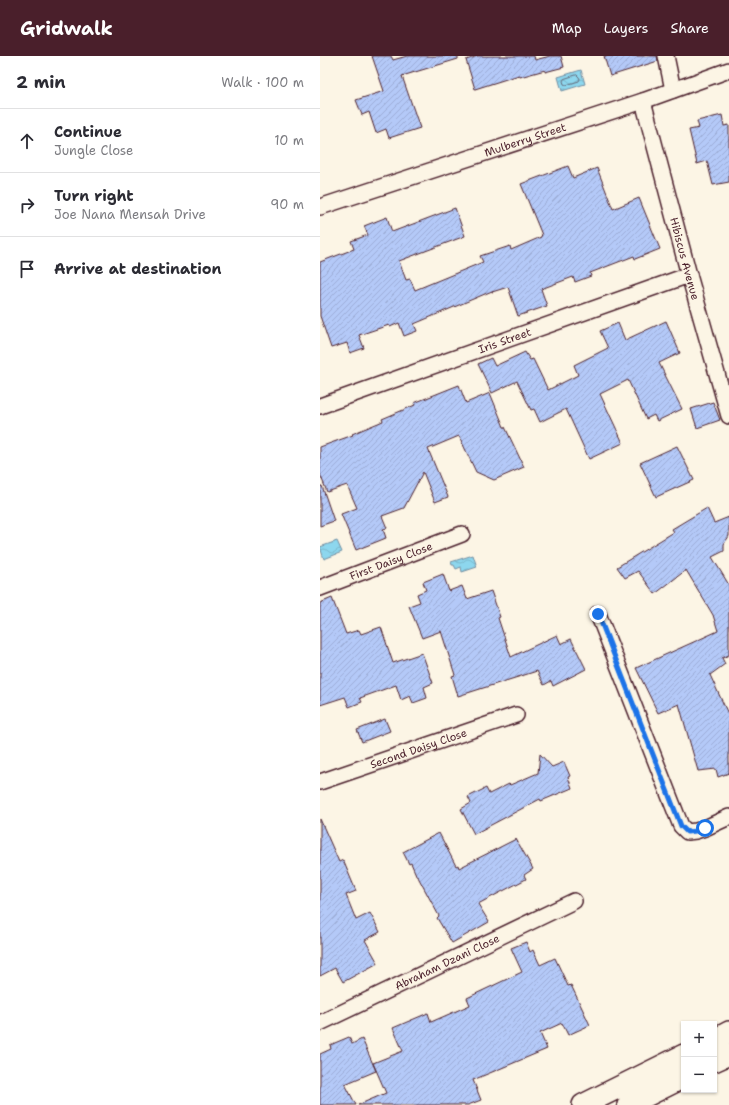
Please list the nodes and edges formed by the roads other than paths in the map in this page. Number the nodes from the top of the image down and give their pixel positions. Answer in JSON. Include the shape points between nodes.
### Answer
{"nodes":[{"id":1,"x":666,"y":56,"type":"edge"},
{"id":2,"x":729,"y":70,"type":"edge"},
{"id":3,"x":674,"y":90,"type":"junction"},
{"id":4,"x":643,"y":101,"type":"junction"},
{"id":5,"x":320,"y":207,"type":"edge"},
{"id":6,"x":689,"y":275,"type":"junction"},
{"id":7,"x":320,"y":406,"type":"edge"},
{"id":8,"x":729,"y":416,"type":"edge"},
{"id":9,"x":462,"y":534,"type":"dead end"},
{"id":10,"x":320,"y":588,"type":"edge"},
{"id":11,"x":598,"y":614,"type":"dead end"},
{"id":12,"x":516,"y":714,"type":"dead end"},
{"id":13,"x":320,"y":782,"type":"edge"},
{"id":14,"x":729,"y":817,"type":"edge"},
{"id":15,"x":574,"y":901,"type":"dead end"},
{"id":16,"x":320,"y":1023,"type":"edge"},
{"id":17,"x":729,"y":1032,"type":"edge"},
{"id":18,"x":717,"y":1038,"type":"edge"},
{"id":19,"x":729,"y":1054,"type":"edge"},
{"id":20,"x":681,"y":1056,"type":"edge"},
{"id":21,"x":717,"y":1060,"type":"edge"},
{"id":22,"x":681,"y":1078,"type":"edge"},
{"id":23,"x":583,"y":1105,"type":"edge"},
{"id":24,"x":628,"y":1105,"type":"edge"}],
"edges":[{"from":1,"to":3,"type":"street"},
{"from":2,"to":3,"type":"street","name":"Mulberry Street"},
{"from":3,"to":4,"type":"street","name":"Mulberry Street"},
{"from":4,"to":5,"type":"street","name":"Mulberry Street"},
{"from":4,"to":6,"type":"street","name":"Hibiscus Avenue"},
{"from":6,"to":7,"type":"street","name":"Iris Street"},
{"from":6,"to":8,"type":"street","name":"Hibiscus Avenue"},
{"from":9,"to":10,"type":"street","name":"First Daisy Close"},
{"from":11,"to":14,"type":"street","via":[[681,826],[687,832],[696,831]]},
{"from":12,"to":13,"type":"street","name":"Second Daisy Close"},
{"from":15,"to":16,"type":"street","name":"Abraham Dzani Close"},
{"from":17,"to":18,"type":"main road"},
{"from":19,"to":21,"type":"main road"},
{"from":20,"to":23,"type":"main road"},
{"from":22,"to":24,"type":"main road"}]}
